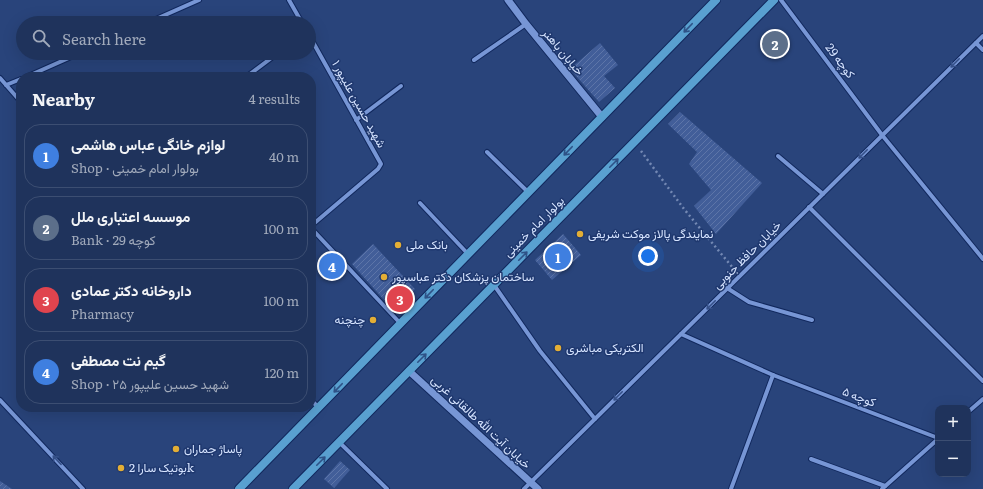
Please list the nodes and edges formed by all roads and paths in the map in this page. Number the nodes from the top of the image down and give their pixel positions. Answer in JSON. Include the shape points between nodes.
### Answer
{"nodes":[{"id":1,"x":199,"y":0,"type":"edge"},
{"id":2,"x":289,"y":0,"type":"edge"},
{"id":3,"x":508,"y":0,"type":"edge"},
{"id":4,"x":716,"y":0,"type":"edge"},
{"id":5,"x":774,"y":0,"type":"edge"},
{"id":6,"x":781,"y":0,"type":"edge"},
{"id":7,"x":164,"y":16,"type":"edge"},
{"id":8,"x":298,"y":16,"type":"edge"},
{"id":9,"x":526,"y":24,"type":"junction"},
{"id":10,"x":983,"y":36,"type":"edge"},
{"id":11,"x":976,"y":43,"type":"junction"},
{"id":12,"x":316,"y":48,"type":"edge"},
{"id":13,"x":983,"y":50,"type":"edge"},
{"id":14,"x":64,"y":60,"type":"edge"},
{"id":15,"x":269,"y":60,"type":"edge"},
{"id":16,"x":474,"y":60,"type":"dead end"},
{"id":17,"x":37,"y":72,"type":"edge"},
{"id":18,"x":253,"y":72,"type":"edge"},
{"id":19,"x":0,"y":78,"type":"edge"},
{"id":20,"x":16,"y":81,"type":"edge"},
{"id":21,"x":6,"y":86,"type":"junction"},
{"id":22,"x":401,"y":86,"type":"dead end"},
{"id":23,"x":16,"y":97,"type":"edge"},
{"id":24,"x":602,"y":116,"type":"junction"},
{"id":25,"x":356,"y":120,"type":"junction"},
{"id":26,"x":882,"y":135,"type":"junction"},
{"id":27,"x":634,"y":142,"type":"junction"},
{"id":28,"x":487,"y":152,"type":"dead end"},
{"id":29,"x":778,"y":156,"type":"dead end"},
{"id":30,"x":528,"y":192,"type":"junction"},
{"id":31,"x":823,"y":194,"type":"junction"},
{"id":32,"x":420,"y":203,"type":"dead end"},
{"id":33,"x":809,"y":207,"type":"junction"},
{"id":34,"x":316,"y":223,"type":"edge"},
{"id":35,"x":316,"y":232,"type":"edge"},
{"id":36,"x":468,"y":254,"type":"junction"},
{"id":37,"x":983,"y":259,"type":"edge"},
{"id":38,"x":740,"y":276,"type":"junction"},
{"id":39,"x":494,"y":285,"type":"junction"},
{"id":40,"x":727,"y":288,"type":"junction"},
{"id":41,"x":812,"y":320,"type":"dead end"},
{"id":42,"x":400,"y":323,"type":"junction"},
{"id":43,"x":681,"y":334,"type":"junction"},
{"id":44,"x":409,"y":371,"type":"junction"},
{"id":45,"x":773,"y":375,"type":"junction"},
{"id":46,"x":983,"y":381,"type":"edge"},
{"id":47,"x":983,"y":399,"type":"edge"},
{"id":48,"x":0,"y":400,"type":"edge"},
{"id":49,"x":316,"y":405,"type":"edge"},
{"id":50,"x":319,"y":408,"type":"junction"},
{"id":51,"x":971,"y":409,"type":"edge"},
{"id":52,"x":316,"y":411,"type":"edge"},
{"id":53,"x":315,"y":412,"type":"edge"},
{"id":54,"x":595,"y":419,"type":"junction"},
{"id":55,"x":935,"y":438,"type":"edge"},
{"id":56,"x":936,"y":441,"type":"edge"},
{"id":57,"x":339,"y":442,"type":"junction"},
{"id":58,"x":811,"y":459,"type":"dead end"},
{"id":59,"x":531,"y":483,"type":"junction"},
{"id":60,"x":884,"y":488,"type":"edge"},
{"id":61,"x":83,"y":489,"type":"edge"},
{"id":62,"x":239,"y":489,"type":"edge"},
{"id":63,"x":293,"y":489,"type":"edge"},
{"id":64,"x":387,"y":489,"type":"edge"},
{"id":65,"x":524,"y":489,"type":"edge"},
{"id":66,"x":538,"y":489,"type":"edge"},
{"id":67,"x":731,"y":489,"type":"edge"}],
"edges":[{"from":1,"to":7,"type":"street"},
{"from":2,"to":8,"type":"street"},
{"from":3,"to":9,"type":"street","name":"خیابان باهنر"},
{"from":4,"to":24,"type":"main road","one_way":true},
{"from":5,"to":27,"type":"main road","name":"بولوار امام خمینی"},
{"from":6,"to":26,"type":"street","name":"کوچه 29"},
{"from":9,"to":16,"type":"street"},
{"from":9,"to":24,"type":"street","name":"خیابان باهنر"},
{"from":10,"to":11,"type":"street","name":"خیابان حافظ جنوبی"},
{"from":11,"to":13,"type":"street"},
{"from":11,"to":26,"type":"street","name":"خیابان حافظ جنوبی","one_way":true},
{"from":12,"to":25,"type":"street","name":"شهید حسین علیپور ۱"},
{"from":14,"to":17,"type":"street"},
{"from":15,"to":18,"type":"street"},
{"from":19,"to":21,"type":"street"},
{"from":20,"to":21,"type":"street"},
{"from":21,"to":23,"type":"street"},
{"from":22,"to":25,"type":"street"},
{"from":24,"to":30,"type":"main road","one_way":true},
{"from":25,"to":34,"type":"street","name":"شهید حسین علیپور ۱","via":[[380,164],[378,169]]},
{"from":26,"to":31,"type":"street","name":"خیابان حافظ جنوبی","one_way":true},
{"from":26,"to":37,"type":"street","name":"کوچه 29"},
{"from":27,"to":38,"type":"path","via":[[684,209]]},
{"from":39,"to":27,"type":"main road","name":"بولوار امام خمینی","one_way":true},
{"from":28,"to":30,"type":"street"},
{"from":29,"to":31,"type":"street"},
{"from":30,"to":36,"type":"main road"},
{"from":31,"to":33,"type":"street","name":"خیابان حافظ جنوبی"},
{"from":32,"to":36,"type":"street"},
{"from":33,"to":38,"type":"street","name":"خیابان حافظ جنوبی"},
{"from":33,"to":46,"type":"street"},
{"from":35,"to":42,"type":"street"},
{"from":36,"to":42,"type":"main road","one_way":true},
{"from":38,"to":40,"type":"street","name":"خیابان حافظ جنوبی"},
{"from":44,"to":39,"type":"main road","name":"بولوار امام خمینی","one_way":true},
{"from":39,"to":54,"type":"street","via":[[540,351]]},
{"from":40,"to":41,"type":"street","via":[[749,302]]},
{"from":40,"to":43,"type":"street","name":"خیابان حافظ جنوبی","one_way":true},
{"from":42,"to":50,"type":"main road","one_way":true},
{"from":43,"to":45,"type":"street","name":"کوچه ۵"},
{"from":43,"to":54,"type":"street","name":"خیابان حافظ جنوبی","one_way":true},
{"from":44,"to":57,"type":"main road","name":"بولوار امام خمینی"},
{"from":44,"to":59,"type":"street","name":"خیابان آیت الله طالقانی غربی"},
{"from":45,"to":55,"type":"street","name":"کوچه ۵"},
{"from":45,"to":67,"type":"street"},
{"from":47,"to":51,"type":"street"},
{"from":61,"to":48,"type":"street","one_way":true},
{"from":49,"to":50,"type":"street"},
{"from":50,"to":52,"type":"main road"},
{"from":53,"to":62,"type":"main road"},
{"from":54,"to":59,"type":"street","name":"خیابان حافظ جنوبی"},
{"from":56,"to":60,"type":"street"},
{"from":63,"to":57,"type":"main road","name":"بولوار امام خمینی","one_way":true},
{"from":57,"to":64,"type":"street"},
{"from":58,"to":60,"type":"street"},
{"from":59,"to":65,"type":"street","name":"خیابان حافظ جنوبی"},
{"from":59,"to":66,"type":"street","name":"خیابان آیت الله طالقانی غربی"}]}
